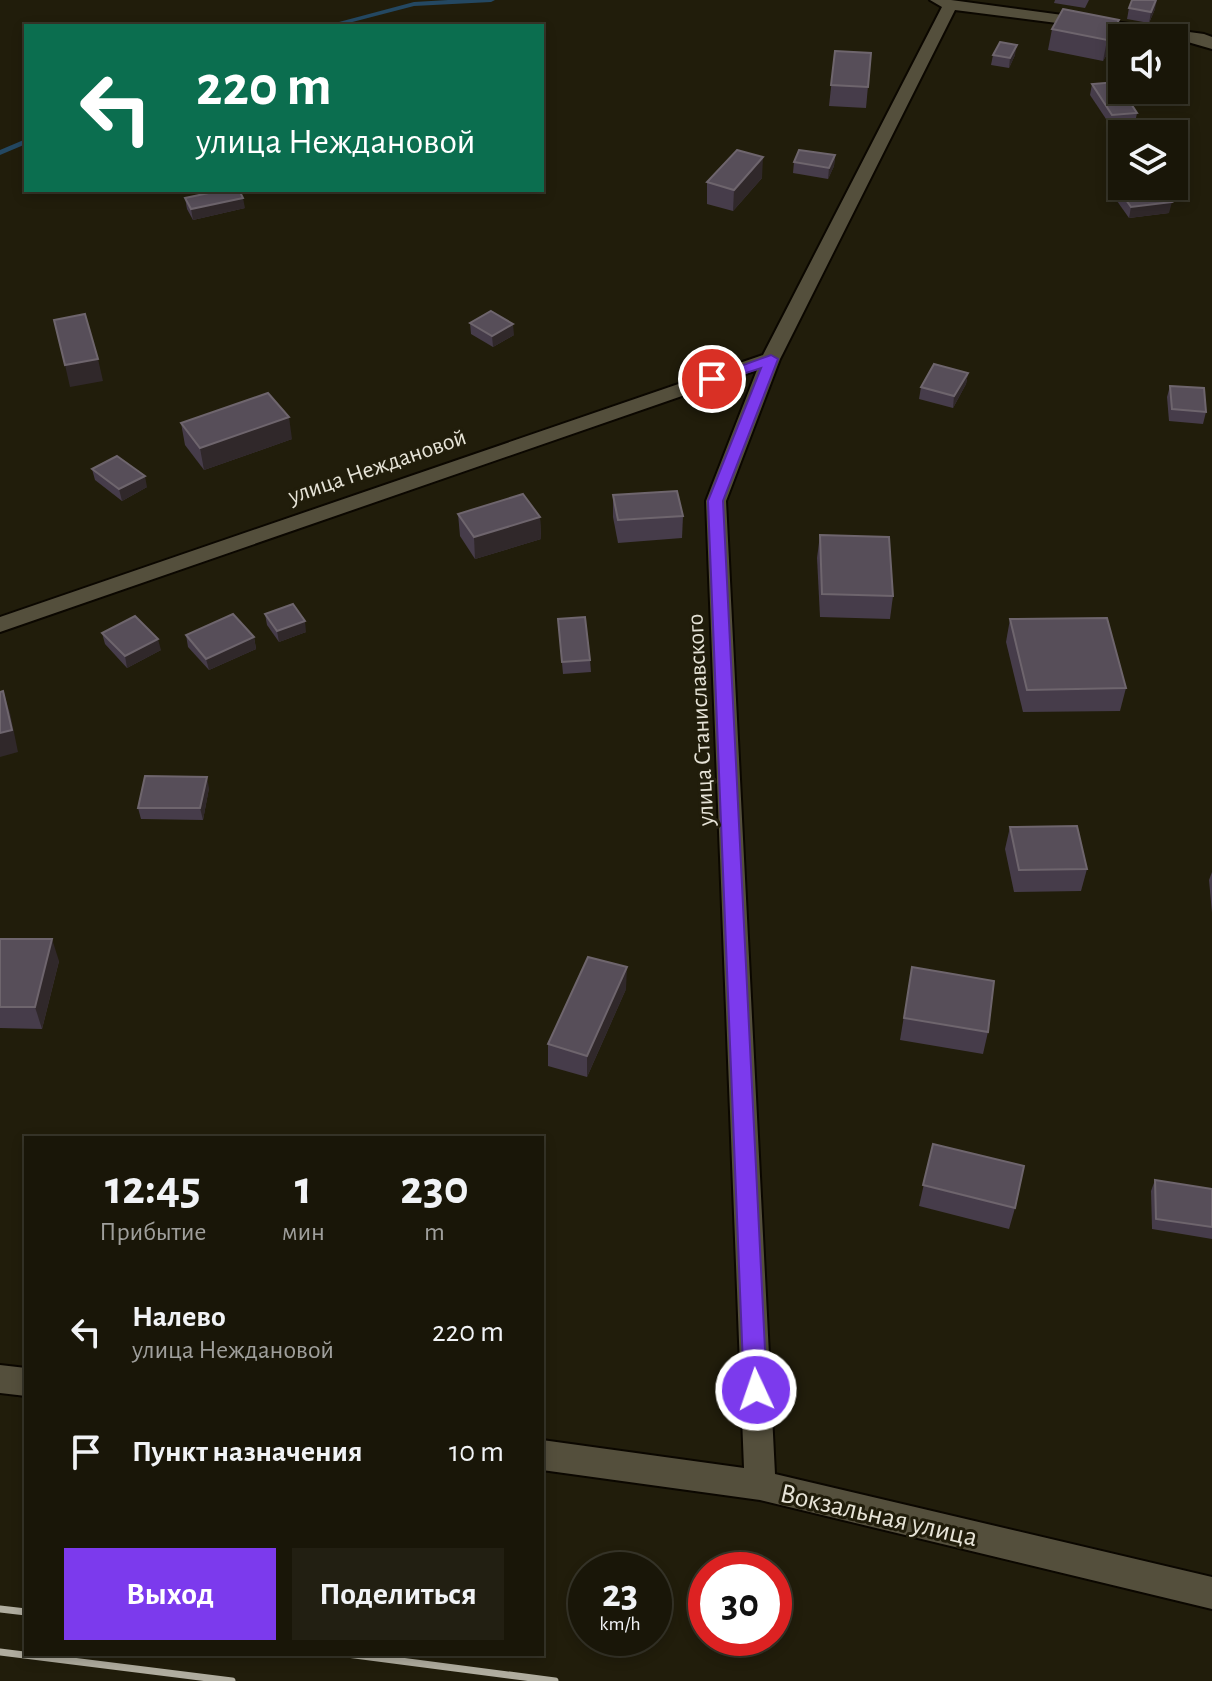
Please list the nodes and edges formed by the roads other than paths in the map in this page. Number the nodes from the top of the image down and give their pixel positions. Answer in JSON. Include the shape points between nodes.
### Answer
{"nodes":[{"id":1,"x":949,"y":2,"type":"edge"},
{"id":2,"x":1212,"y":44,"type":"edge"},
{"id":3,"x":771,"y":359,"type":"junction"},
{"id":4,"x":0,"y":625,"type":"edge"},
{"id":5,"x":0,"y":1379,"type":"edge"},
{"id":6,"x":24,"y":1382,"type":"edge"},
{"id":7,"x":544,"y":1455,"type":"edge"},
{"id":8,"x":760,"y":1485,"type":"junction"},
{"id":9,"x":1212,"y":1593,"type":"edge"}],
"edges":[{"from":1,"to":2,"type":"street"},
{"from":1,"to":3,"type":"street","name":"улица Станиславского"},
{"from":3,"to":4,"type":"street","name":"улица Неждановой"},
{"from":3,"to":8,"type":"street","name":"улица Станиславского","via":[[716,501]]},
{"from":5,"to":6,"type":"street"},
{"from":7,"to":8,"type":"street","name":"Вокзальная улица"},
{"from":8,"to":9,"type":"street","name":"Вокзальная улица"}]}
